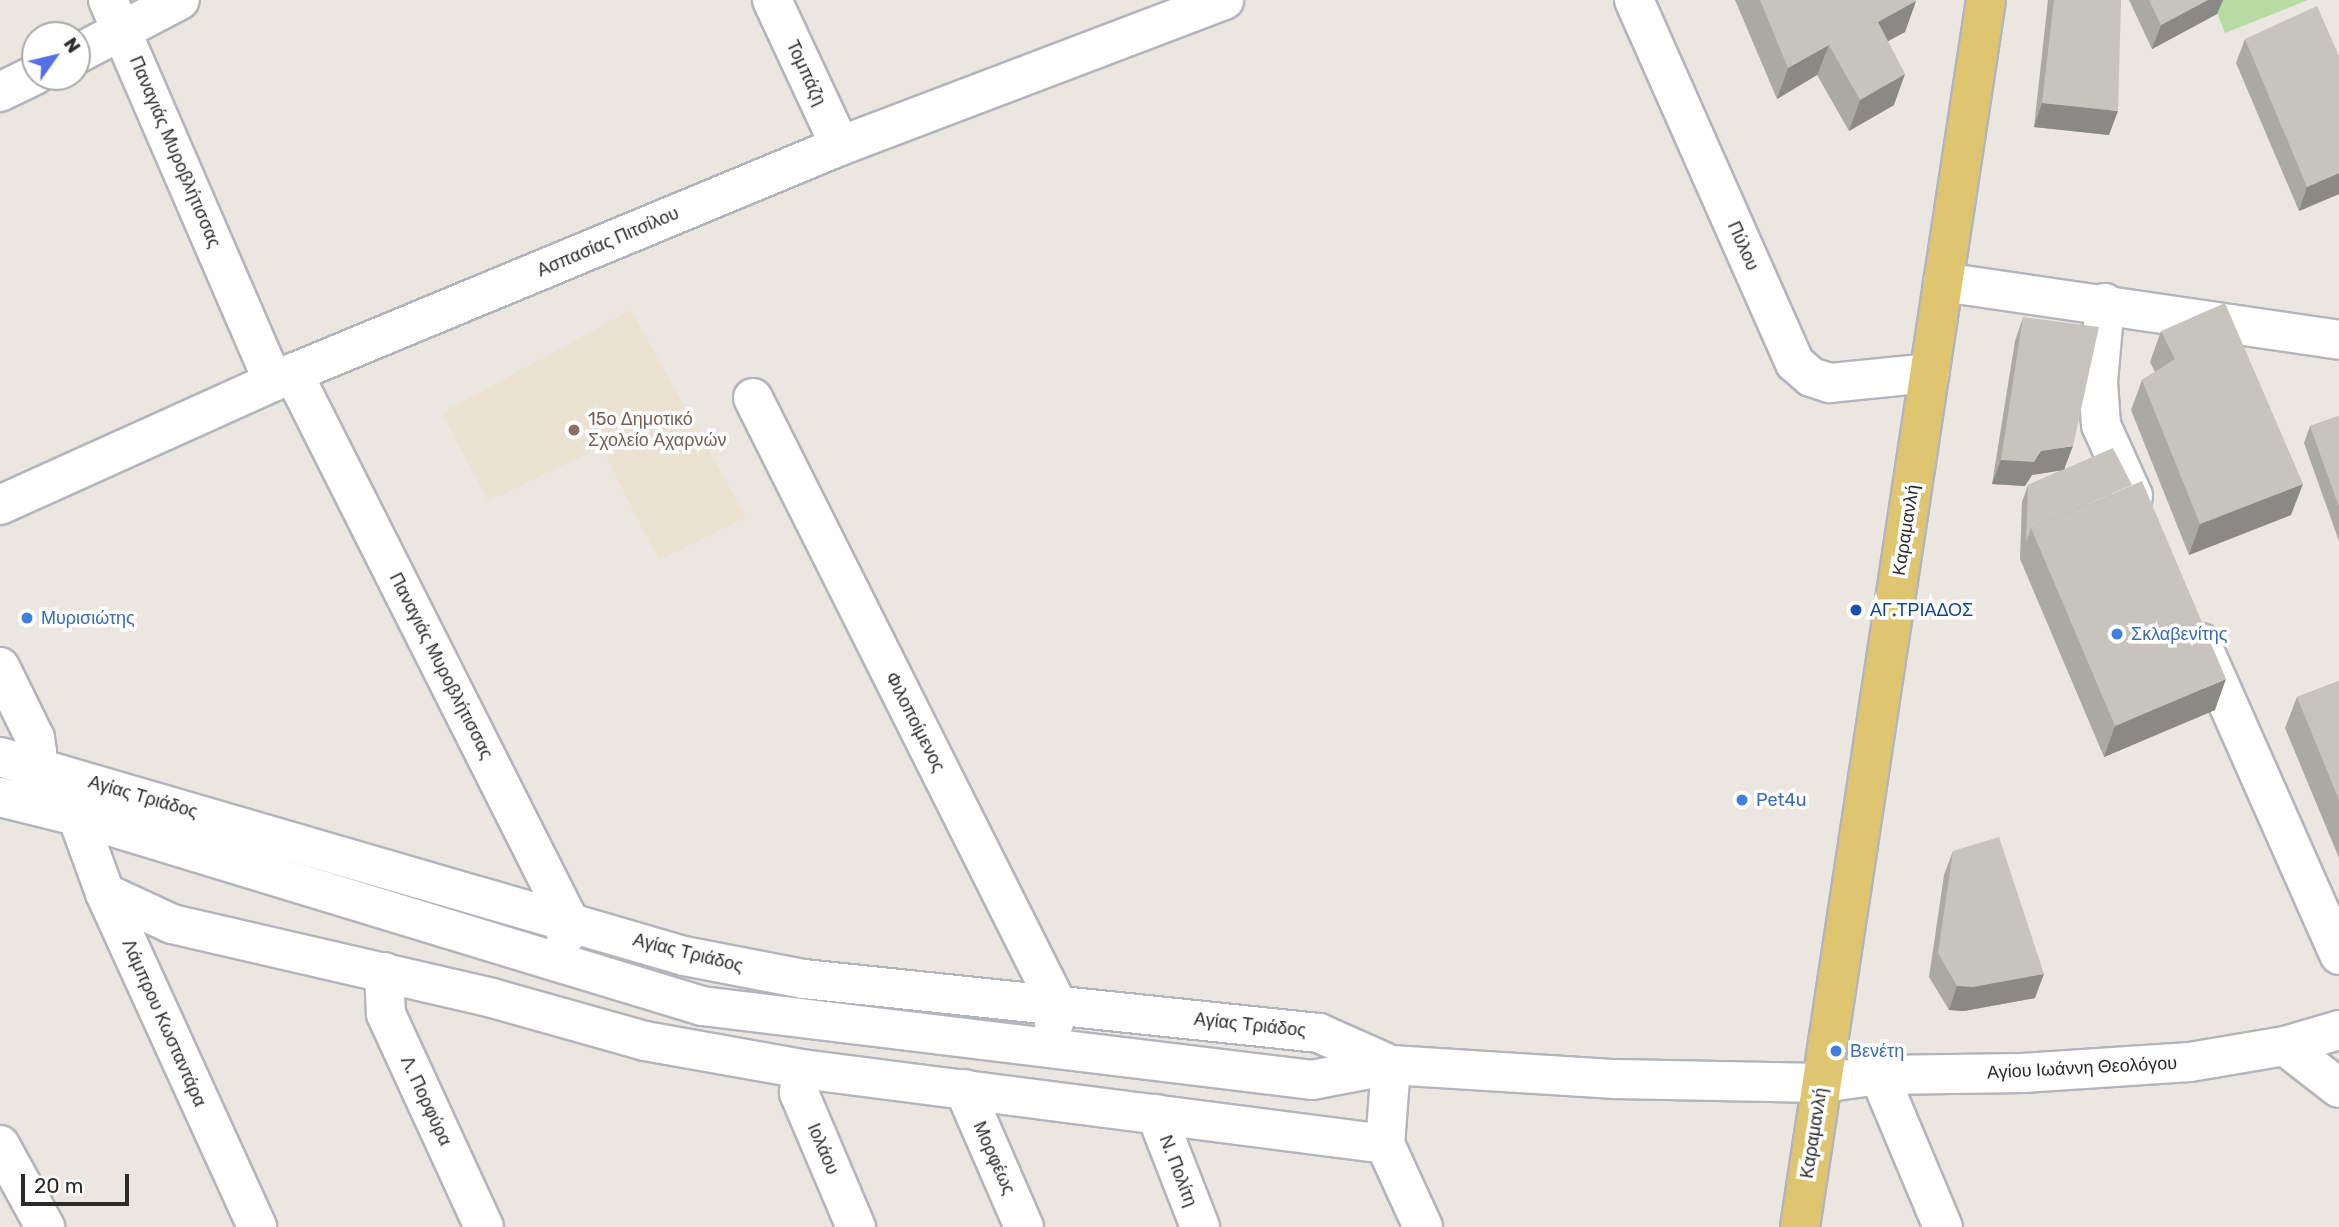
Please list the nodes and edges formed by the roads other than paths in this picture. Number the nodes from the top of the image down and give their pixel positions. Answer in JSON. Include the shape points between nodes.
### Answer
{"nodes":[{"id":1,"x":180,"y":0,"type":"edge"},
{"id":2,"x":772,"y":0,"type":"edge"},
{"id":3,"x":1224,"y":0,"type":"edge"},
{"id":4,"x":1634,"y":0,"type":"edge"},
{"id":5,"x":1986,"y":0,"type":"edge"},
{"id":6,"x":116,"y":15,"type":"edge"},
{"id":7,"x":91,"y":40,"type":"edge"},
{"id":8,"x":21,"y":82,"type":"edge"},
{"id":9,"x":0,"y":92,"type":"edge"},
{"id":10,"x":840,"y":146,"type":"junction"},
{"id":11,"x":1943,"y":282,"type":"junction"},
{"id":12,"x":2105,"y":303,"type":"junction"},
{"id":13,"x":2339,"y":340,"type":"edge"},
{"id":14,"x":1930,"y":373,"type":"junction"},
{"id":15,"x":283,"y":377,"type":"junction"},
{"id":16,"x":752,"y":398,"type":"dead end"},
{"id":17,"x":0,"y":505,"type":"edge"},
{"id":18,"x":2146,"y":523,"type":"edge"},
{"id":19,"x":2185,"y":609,"type":"edge"},
{"id":20,"x":0,"y":667,"type":"edge"},
{"id":21,"x":18,"y":762,"type":"edge"},
{"id":22,"x":14,"y":801,"type":"edge"},
{"id":23,"x":77,"y":816,"type":"junction"},
{"id":24,"x":105,"y":893,"type":"junction"},
{"id":25,"x":569,"y":921,"type":"junction"},
{"id":26,"x":2339,"y":954,"type":"edge"},
{"id":27,"x":561,"y":964,"type":"junction"},
{"id":28,"x":384,"y":972,"type":"junction"},
{"id":29,"x":1057,"y":1004,"type":"junction"},
{"id":30,"x":2339,"y":1030,"type":"edge"},
{"id":31,"x":2285,"y":1046,"type":"junction"},
{"id":32,"x":1051,"y":1051,"type":"junction"},
{"id":33,"x":1391,"y":1065,"type":"junction"},
{"id":34,"x":802,"y":1069,"type":"junction"},
{"id":35,"x":1879,"y":1075,"type":"junction"},
{"id":36,"x":1822,"y":1083,"type":"junction"},
{"id":37,"x":2339,"y":1088,"type":"edge"},
{"id":38,"x":964,"y":1089,"type":"junction"},
{"id":39,"x":1156,"y":1114,"type":"junction"},
{"id":40,"x":1385,"y":1144,"type":"junction"},
{"id":41,"x":0,"y":1145,"type":"edge"},
{"id":42,"x":45,"y":1227,"type":"edge"},
{"id":43,"x":257,"y":1227,"type":"edge"},
{"id":44,"x":484,"y":1227,"type":"edge"},
{"id":45,"x":856,"y":1227,"type":"edge"},
{"id":46,"x":1024,"y":1227,"type":"edge"},
{"id":47,"x":1200,"y":1227,"type":"edge"},
{"id":48,"x":1423,"y":1227,"type":"edge"},
{"id":49,"x":1800,"y":1227,"type":"edge"},
{"id":50,"x":1943,"y":1227,"type":"edge"}],
"edges":[{"from":1,"to":6,"type":"street"},
{"from":2,"to":10,"type":"street","name":"Τομπάζη"},
{"from":3,"to":10,"type":"street","name":"Ασπασίας Πιτσίλου"},
{"from":4,"to":14,"type":"street","name":"Πύλου","via":[[1795,363],[1811,377],[1830,383]]},
{"from":5,"to":11,"type":"main road","name":"Καραμανλή"},
{"from":6,"to":7,"type":"street"},
{"from":6,"to":15,"type":"street","name":"Παναγιάς Μυροβλήτισσας"},
{"from":8,"to":9,"type":"street"},
{"from":10,"to":15,"type":"street","name":"Ασπασίας Πιτσίλου"},
{"from":11,"to":12,"type":"street"},
{"from":11,"to":14,"type":"main road","name":"Καραμανλή"},
{"from":12,"to":13,"type":"street"},
{"from":12,"to":18,"type":"street","via":[[2098,382],[2101,425]]},
{"from":14,"to":36,"type":"main road","name":"Καραμανλή"},
{"from":15,"to":17,"type":"street","name":"Ασπασίας Πιτσίλου"},
{"from":15,"to":25,"type":"street","name":"Παναγιάς Μυροβλήτισσας"},
{"from":16,"to":29,"type":"street","name":"Φιλοποίμενος"},
{"from":19,"to":26,"type":"street"},
{"from":20,"to":21,"type":"street","via":[[35,738]]},
{"from":21,"to":22,"type":"street"},
{"from":21,"to":25,"type":"street","name":"Αγίας Τριάδος"},
{"from":22,"to":23,"type":"street","name":"Αγίας Τριάδος"},
{"from":23,"to":24,"type":"street","name":"Λάμπρου Κωσταντάρα"},
{"from":23,"to":27,"type":"street","name":"Αγίας Τριάδος"},
{"from":24,"to":28,"type":"street","via":[[172,923]]},
{"from":24,"to":43,"type":"street","name":"Λάμπρου Κωσταντάρα"},
{"from":25,"to":27,"type":"street"},
{"from":25,"to":29,"type":"street","name":"Αγίας Τριάδος","via":[[684,956],[804,979]]},
{"from":27,"to":32,"type":"street","name":"Αγίας Τριάδος","via":[[702,1006]]},
{"from":28,"to":34,"type":"street","via":[[645,1041]]},
{"from":28,"to":44,"type":"street","name":"Λ. Πορφύρα","via":[[386,1014]]},
{"from":29,"to":32,"type":"street"},
{"from":29,"to":33,"type":"street","name":"Αγίας Τριάδος","via":[[1320,1033]]},
{"from":30,"to":31,"type":"street","name":"Αγίου Ιωάννη Θεολόγου"},
{"from":31,"to":35,"type":"street","name":"Αγίου Ιωάννη Θεολόγου","via":[[2158,1064],[2023,1073]]},
{"from":31,"to":37,"type":"street"},
{"from":32,"to":33,"type":"street","name":"Αγίας Τριάδος","via":[[1312,1080]]},
{"from":33,"to":36,"type":"street","name":"Αγίας Τριάδος","via":[[1616,1079]]},
{"from":33,"to":40,"type":"street"},
{"from":34,"to":38,"type":"street"},
{"from":34,"to":45,"type":"street","name":"Ιολάου","via":[[799,1093]]},
{"from":35,"to":36,"type":"street","name":"Αγίου Ιωάννη Θεολόγου"},
{"from":35,"to":50,"type":"street"},
{"from":36,"to":49,"type":"main road","name":"Καραμανλή"},
{"from":38,"to":39,"type":"street"},
{"from":38,"to":46,"type":"street","name":"Μορφέως"},
{"from":39,"to":40,"type":"street"},
{"from":39,"to":47,"type":"street","name":"Ν. Πολίτη"},
{"from":40,"to":48,"type":"street"},
{"from":41,"to":42,"type":"street"}]}
